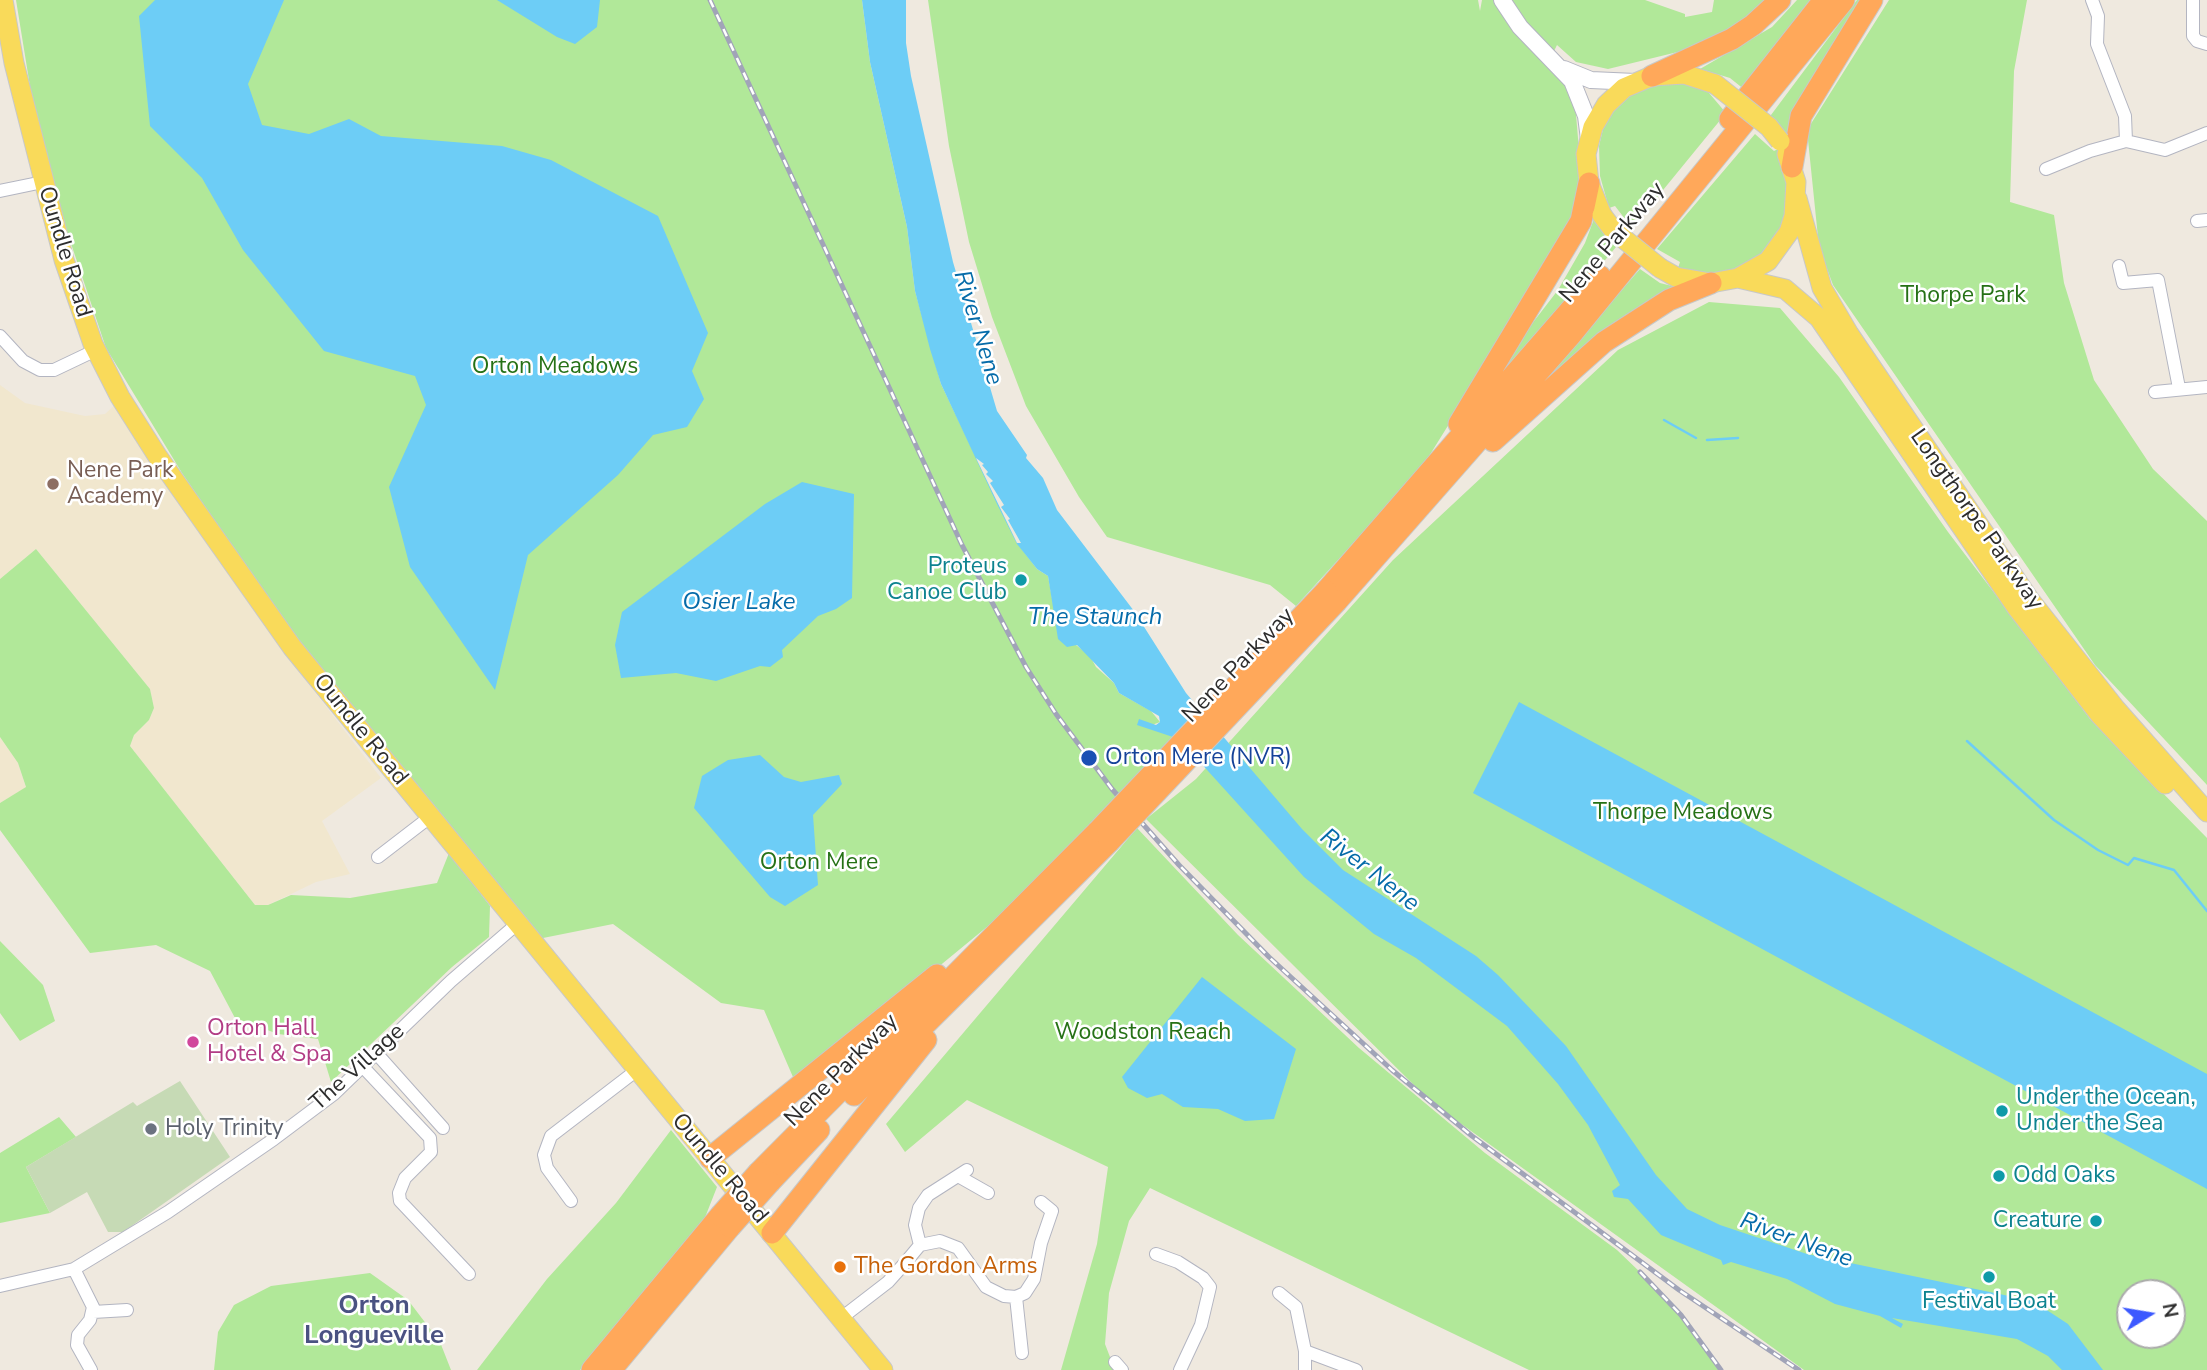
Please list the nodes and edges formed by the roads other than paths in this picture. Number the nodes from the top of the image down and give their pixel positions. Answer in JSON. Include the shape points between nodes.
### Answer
{"nodes":[{"id":1,"x":3,"y":0,"type":"edge"},
{"id":2,"x":1502,"y":0,"type":"edge"},
{"id":3,"x":1780,"y":0,"type":"edge"},
{"id":4,"x":1824,"y":0,"type":"edge"},
{"id":5,"x":1844,"y":0,"type":"edge"},
{"id":6,"x":1872,"y":0,"type":"edge"},
{"id":7,"x":2092,"y":0,"type":"edge"},
{"id":8,"x":2193,"y":0,"type":"edge"},
{"id":9,"x":2207,"y":44,"type":"edge"},
{"id":10,"x":1562,"y":68,"type":"junction"},
{"id":11,"x":1644,"y":79,"type":"junction"},
{"id":12,"x":2207,"y":133,"type":"edge"},
{"id":13,"x":1588,"y":139,"type":"junction"},
{"id":14,"x":2126,"y":141,"type":"junction"},
{"id":15,"x":1792,"y":167,"type":"junction"},
{"id":16,"x":2046,"y":169,"type":"dead end"},
{"id":17,"x":43,"y":182,"type":"junction"},
{"id":18,"x":1589,"y":183,"type":"junction"},
{"id":19,"x":0,"y":191,"type":"edge"},
{"id":20,"x":1797,"y":198,"type":"junction"},
{"id":21,"x":2119,"y":266,"type":"dead end"},
{"id":22,"x":1738,"y":278,"type":"junction"},
{"id":23,"x":1711,"y":283,"type":"junction"},
{"id":24,"x":0,"y":336,"type":"edge"},
{"id":25,"x":96,"y":349,"type":"junction"},
{"id":26,"x":2207,"y":387,"type":"edge"},
{"id":27,"x":2179,"y":388,"type":"junction"},
{"id":28,"x":2155,"y":392,"type":"dead end"},
{"id":29,"x":1430,"y":485,"type":"junction"},
{"id":30,"x":2207,"y":812,"type":"edge"},
{"id":31,"x":430,"y":817,"type":"junction"},
{"id":32,"x":2207,"y":828,"type":"edge"},
{"id":33,"x":378,"y":857,"type":"dead end"},
{"id":34,"x":517,"y":924,"type":"junction"},
{"id":35,"x":1007,"y":931,"type":"junction"},
{"id":36,"x":377,"y":1054,"type":"junction"},
{"id":37,"x":363,"y":1067,"type":"junction"},
{"id":38,"x":637,"y":1070,"type":"junction"},
{"id":39,"x":443,"y":1128,"type":"dead end"},
{"id":40,"x":710,"y":1158,"type":"junction"},
{"id":41,"x":988,"y":1193,"type":"dead end"},
{"id":42,"x":571,"y":1201,"type":"dead end"},
{"id":43,"x":1041,"y":1202,"type":"dead end"},
{"id":44,"x":725,"y":1222,"type":"junction"},
{"id":45,"x":772,"y":1233,"type":"junction"},
{"id":46,"x":920,"y":1245,"type":"junction"},
{"id":47,"x":1156,"y":1254,"type":"dead end"},
{"id":48,"x":74,"y":1269,"type":"junction"},
{"id":49,"x":469,"y":1274,"type":"dead end"},
{"id":50,"x":0,"y":1286,"type":"edge"},
{"id":51,"x":1279,"y":1293,"type":"dead end"},
{"id":52,"x":1016,"y":1297,"type":"junction"},
{"id":53,"x":127,"y":1310,"type":"dead end"},
{"id":54,"x":93,"y":1312,"type":"junction"},
{"id":55,"x":840,"y":1319,"type":"junction"},
{"id":56,"x":1305,"y":1351,"type":"junction"},
{"id":57,"x":1022,"y":1353,"type":"dead end"},
{"id":58,"x":91,"y":1370,"type":"edge"},
{"id":59,"x":592,"y":1370,"type":"edge"},
{"id":60,"x":611,"y":1370,"type":"edge"},
{"id":61,"x":883,"y":1370,"type":"edge"},
{"id":62,"x":1180,"y":1370,"type":"edge"},
{"id":63,"x":1304,"y":1370,"type":"edge"},
{"id":64,"x":1356,"y":1370,"type":"edge"}],
"edges":[{"from":1,"to":17,"type":"main road","name":"Oundle Road"},
{"from":2,"to":10,"type":"street","via":[[1520,27]]},
{"from":3,"to":11,"type":"highway","via":[[1732,39]]},
{"from":4,"to":29,"type":"highway","name":"Nene Parkway"},
{"from":5,"to":29,"type":"highway","name":"Nene Parkway","via":[[1714,162]]},
{"from":6,"to":15,"type":"highway","via":[[1801,116]]},
{"from":7,"to":14,"type":"street","via":[[2098,16],[2097,44],[2125,116]]},
{"from":8,"to":9,"type":"street","via":[[2193,36]]},
{"from":10,"to":11,"type":"street","via":[[1591,80]]},
{"from":10,"to":13,"type":"street","via":[[1580,98]]},
{"from":11,"to":13,"type":"main road","via":[[1606,105]]},
{"from":11,"to":15,"type":"main road","bridge":true,"via":[[1684,74],[1715,84],[1769,127]]},
{"from":12,"to":14,"type":"street","via":[[2165,150]]},
{"from":13,"to":18,"type":"main road"},
{"from":14,"to":16,"type":"street"},
{"from":15,"to":20,"type":"main road"},
{"from":17,"to":19,"type":"street"},
{"from":17,"to":25,"type":"main road","name":"Oundle Road","via":[[64,260]]},
{"from":18,"to":23,"type":"main road","bridge":true,"via":[[1614,231],[1660,268]]},
{"from":18,"to":29,"type":"highway","via":[[1581,221]]},
{"from":20,"to":22,"type":"main road","via":[[1792,224],[1780,247],[1768,261]]},
{"from":20,"to":30,"type":"main road","name":"Longthorpe Parkway","via":[[1822,288],[1849,334],[2029,599],[2115,708]]},
{"from":21,"to":27,"type":"street","via":[[2123,283],[2158,280]]},
{"from":22,"to":23,"type":"main road"},
{"from":22,"to":32,"type":"main road","name":"Longthorpe Parkway","via":[[1785,289],[1819,318],[2017,608],[2100,715]]},
{"from":23,"to":29,"type":"highway","via":[[1659,306],[1604,342]]},
{"from":24,"to":25,"type":"street","via":[[40,370],[54,370]]},
{"from":25,"to":31,"type":"main road","name":"Oundle Road","via":[[158,457],[253,594]]},
{"from":26,"to":27,"type":"street"},
{"from":27,"to":28,"type":"street"},
{"from":29,"to":35,"type":"highway","name":"Nene Parkway","bridge":true,"via":[[1331,596]]},
{"from":31,"to":33,"type":"street"},
{"from":31,"to":34,"type":"main road","name":"Oundle Road"},
{"from":34,"to":36,"type":"street","name":"The Village"},
{"from":34,"to":38,"type":"main road","name":"Oundle Road"},
{"from":35,"to":40,"type":"highway"},
{"from":35,"to":44,"type":"highway","name":"Nene Parkway","bridge":true},
{"from":35,"to":45,"type":"highway"},
{"from":36,"to":37,"type":"street","name":"The Village"},
{"from":36,"to":39,"type":"street"},
{"from":37,"to":48,"type":"street","name":"The Village","via":[[274,1139]]},
{"from":37,"to":49,"type":"street","via":[[430,1138],[431,1152],[401,1186],[400,1201]]},
{"from":38,"to":40,"type":"main road","name":"Oundle Road"},
{"from":38,"to":42,"type":"street","via":[[551,1136],[544,1155],[547,1168]]},
{"from":40,"to":45,"type":"main road","name":"Oundle Road"},
{"from":41,"to":46,"type":"street","via":[[962,1173],[928,1195],[915,1225]]},
{"from":43,"to":52,"type":"street","via":[[1052,1211],[1034,1279]]},
{"from":44,"to":59,"type":"highway","name":"Nene Parkway"},
{"from":44,"to":60,"type":"highway","name":"Nene Parkway"},
{"from":45,"to":55,"type":"main road","name":"Oundle Road"},
{"from":46,"to":52,"type":"street","via":[[940,1241],[958,1248],[986,1287]]},
{"from":46,"to":55,"type":"street","via":[[888,1282]]},
{"from":47,"to":62,"type":"street","via":[[1178,1262],[1210,1287],[1201,1325]]},
{"from":48,"to":50,"type":"street","name":"The Village"},
{"from":48,"to":54,"type":"street"},
{"from":51,"to":56,"type":"street","via":[[1296,1307]]},
{"from":52,"to":57,"type":"street"},
{"from":53,"to":54,"type":"street"},
{"from":54,"to":58,"type":"street","via":[[77,1345]]},
{"from":55,"to":61,"type":"main road","name":"Oundle Road"},
{"from":56,"to":63,"type":"street"},
{"from":56,"to":64,"type":"street"}]}
